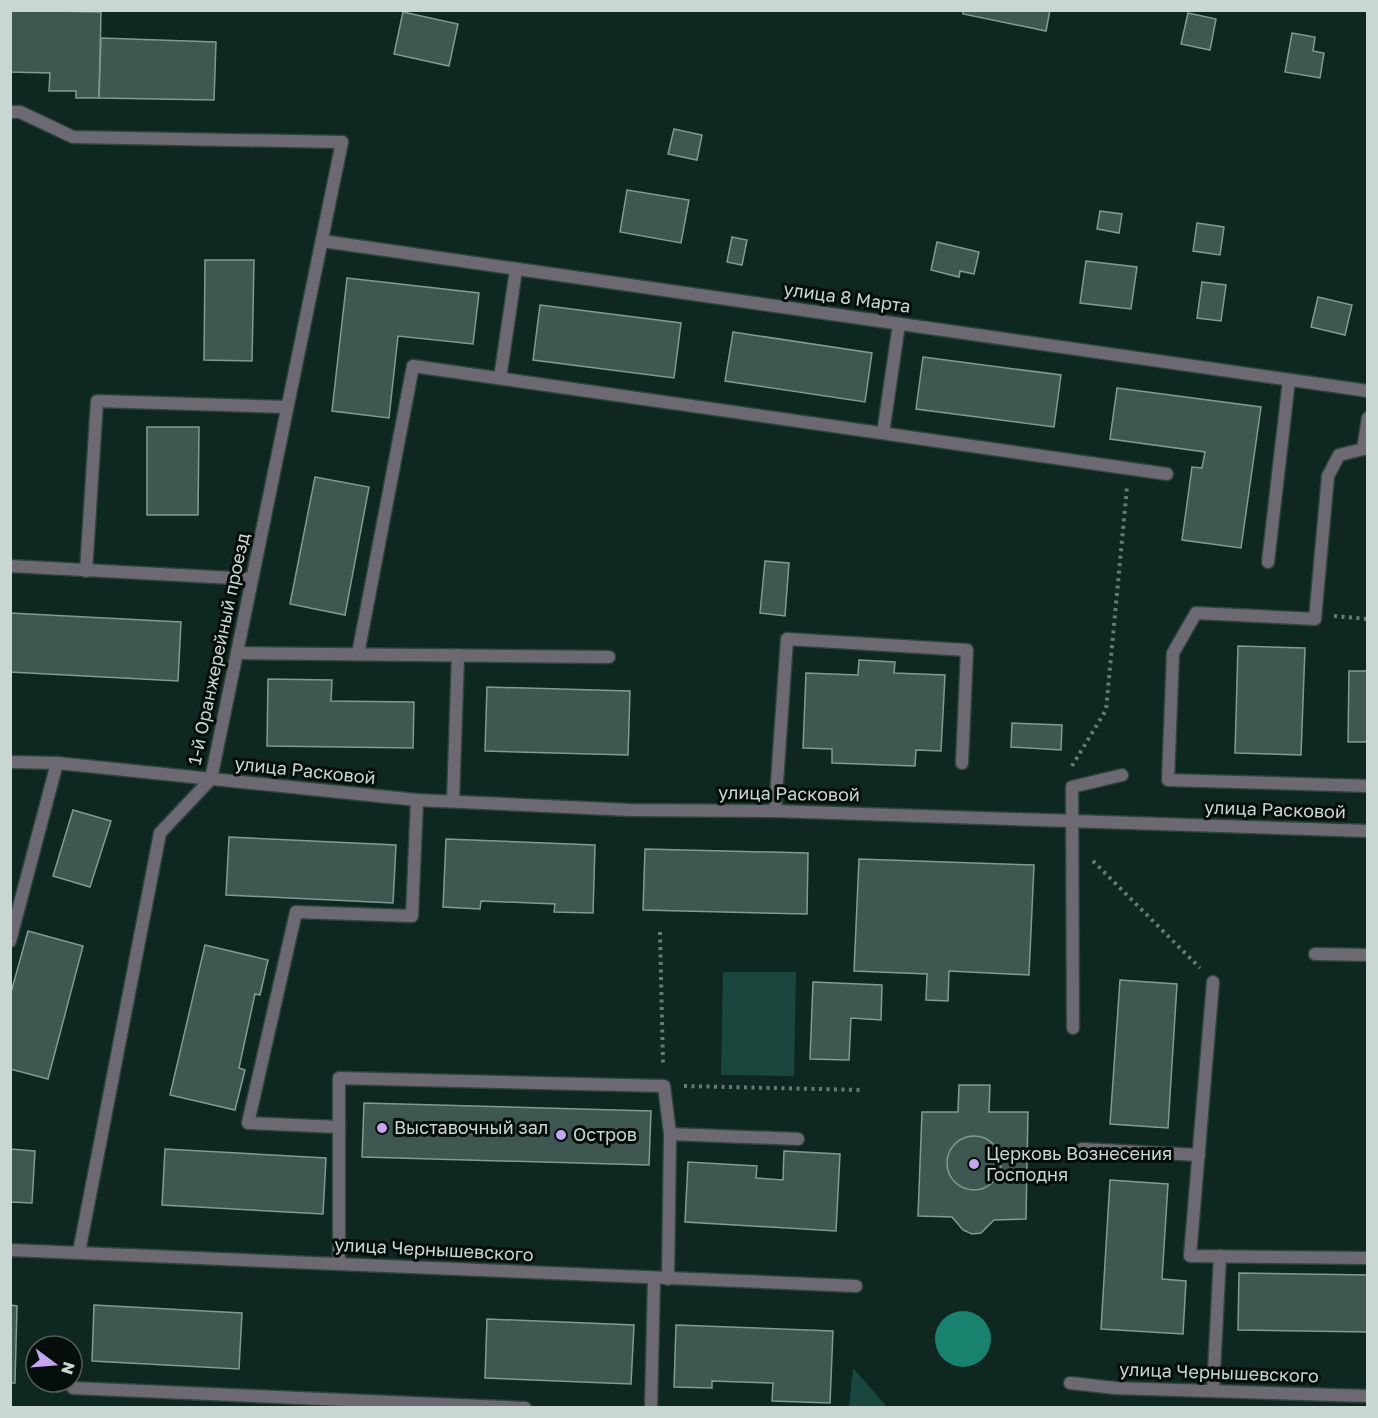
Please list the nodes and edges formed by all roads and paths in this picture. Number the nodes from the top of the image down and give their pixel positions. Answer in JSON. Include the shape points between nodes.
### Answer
{"nodes":[{"id":1,"x":10,"y":112,"type":"edge"},
{"id":2,"x":322,"y":241,"type":"junction"},
{"id":3,"x":516,"y":270,"type":"junction"},
{"id":4,"x":899,"y":324,"type":"junction"},
{"id":5,"x":500,"y":378,"type":"junction"},
{"id":6,"x":1289,"y":380,"type":"junction"},
{"id":7,"x":1368,"y":391,"type":"edge"},
{"id":8,"x":287,"y":407,"type":"junction"},
{"id":9,"x":1368,"y":418,"type":"edge"},
{"id":10,"x":884,"y":433,"type":"junction"},
{"id":11,"x":1365,"y":449,"type":"edge"},
{"id":12,"x":1129,"y":469,"type":"junction"},
{"id":13,"x":1167,"y":474,"type":"dead end"},
{"id":14,"x":1268,"y":562,"type":"dead end"},
{"id":15,"x":10,"y":566,"type":"edge"},
{"id":16,"x":86,"y":571,"type":"junction"},
{"id":17,"x":252,"y":579,"type":"junction"},
{"id":18,"x":1315,"y":615,"type":"junction"},
{"id":19,"x":1368,"y":619,"type":"edge"},
{"id":20,"x":237,"y":652,"type":"junction"},
{"id":21,"x":358,"y":654,"type":"junction"},
{"id":22,"x":458,"y":655,"type":"junction"},
{"id":23,"x":609,"y":657,"type":"dead end"},
{"id":24,"x":10,"y":762,"type":"edge"},
{"id":25,"x":57,"y":763,"type":"junction"},
{"id":26,"x":962,"y":763,"type":"dead end"},
{"id":27,"x":1070,"y":770,"type":"dead end"},
{"id":28,"x":1122,"y":775,"type":"dead end"},
{"id":29,"x":211,"y":779,"type":"junction"},
{"id":30,"x":1368,"y":786,"type":"edge"},
{"id":31,"x":417,"y":800,"type":"junction"},
{"id":32,"x":453,"y":801,"type":"junction"},
{"id":33,"x":776,"y":811,"type":"junction"},
{"id":34,"x":1071,"y":822,"type":"junction"},
{"id":35,"x":1368,"y":831,"type":"edge"},
{"id":36,"x":1071,"y":839,"type":"junction"},
{"id":37,"x":660,"y":932,"type":"dead end"},
{"id":38,"x":10,"y":941,"type":"edge"},
{"id":39,"x":1315,"y":954,"type":"dead end"},
{"id":40,"x":1368,"y":955,"type":"edge"},
{"id":41,"x":1213,"y":982,"type":"joint"},
{"id":42,"x":1073,"y":1028,"type":"dead end"},
{"id":43,"x":664,"y":1086,"type":"junction"},
{"id":44,"x":863,"y":1090,"type":"dead end"},
{"id":45,"x":339,"y":1127,"type":"junction"},
{"id":46,"x":670,"y":1134,"type":"junction"},
{"id":47,"x":798,"y":1139,"type":"dead end"},
{"id":48,"x":1082,"y":1149,"type":"dead end"},
{"id":49,"x":1199,"y":1155,"type":"junction"},
{"id":50,"x":10,"y":1250,"type":"edge"},
{"id":51,"x":79,"y":1252,"type":"junction"},
{"id":52,"x":1220,"y":1256,"type":"junction"},
{"id":53,"x":1368,"y":1258,"type":"edge"},
{"id":54,"x":339,"y":1264,"type":"junction"},
{"id":55,"x":654,"y":1278,"type":"junction"},
{"id":56,"x":668,"y":1279,"type":"junction"},
{"id":57,"x":856,"y":1286,"type":"dead end"},
{"id":58,"x":1070,"y":1383,"type":"dead end"},
{"id":59,"x":84,"y":1388,"type":"edge"},
{"id":60,"x":1213,"y":1391,"type":"junction"},
{"id":61,"x":1368,"y":1396,"type":"edge"},
{"id":62,"x":525,"y":1407,"type":"edge"},
{"id":63,"x":651,"y":1407,"type":"edge"}],
"edges":[{"from":1,"to":2,"type":"street","name":"1-й Оранжерейный проезд","via":[[20,112],[73,137],[342,142]]},
{"from":2,"to":3,"type":"street","name":"улица 8 Марта"},
{"from":2,"to":8,"type":"street","name":"1-й Оранжерейный проезд"},
{"from":3,"to":4,"type":"street","name":"улица 8 Марта"},
{"from":3,"to":5,"type":"street"},
{"from":4,"to":6,"type":"street","name":"улица 8 Марта"},
{"from":4,"to":10,"type":"street"},
{"from":5,"to":10,"type":"street"},
{"from":5,"to":21,"type":"street","via":[[413,366]]},
{"from":6,"to":7,"type":"street","name":"улица 8 Марта"},
{"from":6,"to":14,"type":"street"},
{"from":8,"to":16,"type":"street","via":[[97,401]]},
{"from":8,"to":17,"type":"street","name":"1-й Оранжерейный проезд"},
{"from":9,"to":11,"type":"street"},
{"from":10,"to":12,"type":"street"},
{"from":11,"to":18,"type":"street","via":[[1339,455],[1328,476]]},
{"from":12,"to":13,"type":"street"},
{"from":12,"to":27,"type":"path","via":[[1106,710]]},
{"from":15,"to":16,"type":"street"},
{"from":16,"to":17,"type":"street"},
{"from":17,"to":20,"type":"street","name":"1-й Оранжерейный проезд"},
{"from":18,"to":19,"type":"path"},
{"from":18,"to":30,"type":"street","via":[[1315,619],[1196,613],[1173,653],[1168,780]]},
{"from":20,"to":21,"type":"street"},
{"from":20,"to":29,"type":"street","name":"1-й Оранжерейный проезд"},
{"from":21,"to":22,"type":"street"},
{"from":22,"to":23,"type":"street"},
{"from":22,"to":32,"type":"street"},
{"from":24,"to":25,"type":"street","name":"улица Расковой"},
{"from":25,"to":29,"type":"street","name":"улица Расковой"},
{"from":25,"to":38,"type":"street"},
{"from":26,"to":33,"type":"street","via":[[968,650],[786,639]]},
{"from":28,"to":34,"type":"street","via":[[1072,787]]},
{"from":29,"to":31,"type":"street","name":"улица Расковой"},
{"from":29,"to":51,"type":"street","name":"1-й Оранжерейный проезд","via":[[160,833]]},
{"from":31,"to":32,"type":"street","name":"улица Расковой"},
{"from":31,"to":45,"type":"street","via":[[412,916],[296,912],[248,1123]]},
{"from":32,"to":33,"type":"street","name":"улица Расковой","via":[[630,810]]},
{"from":33,"to":34,"type":"street","name":"улица Расковой"},
{"from":34,"to":35,"type":"street","name":"улица Расковой"},
{"from":34,"to":36,"type":"street"},
{"from":36,"to":41,"type":"path"},
{"from":36,"to":42,"type":"street"},
{"from":37,"to":43,"type":"path"},
{"from":39,"to":40,"type":"street"},
{"from":41,"to":49,"type":"street"},
{"from":43,"to":44,"type":"path"},
{"from":43,"to":45,"type":"street","via":[[339,1078]]},
{"from":43,"to":46,"type":"street"},
{"from":45,"to":54,"type":"street"},
{"from":46,"to":47,"type":"street"},
{"from":46,"to":56,"type":"street"},
{"from":48,"to":49,"type":"street"},
{"from":49,"to":52,"type":"street","via":[[1190,1256]]},
{"from":50,"to":51,"type":"street","name":"улица Чернышевского"},
{"from":51,"to":54,"type":"street","name":"улица Чернышевского"},
{"from":52,"to":53,"type":"street"},
{"from":52,"to":60,"type":"street"},
{"from":54,"to":55,"type":"street","name":"улица Чернышевского"},
{"from":55,"to":56,"type":"street","name":"улица Чернышевского"},
{"from":55,"to":63,"type":"street"},
{"from":56,"to":57,"type":"street","name":"улица Чернышевского"},
{"from":58,"to":60,"type":"street","name":"улица Чернышевского"},
{"from":59,"to":62,"type":"street"},
{"from":60,"to":61,"type":"street","name":"улица Чернышевского"}]}
